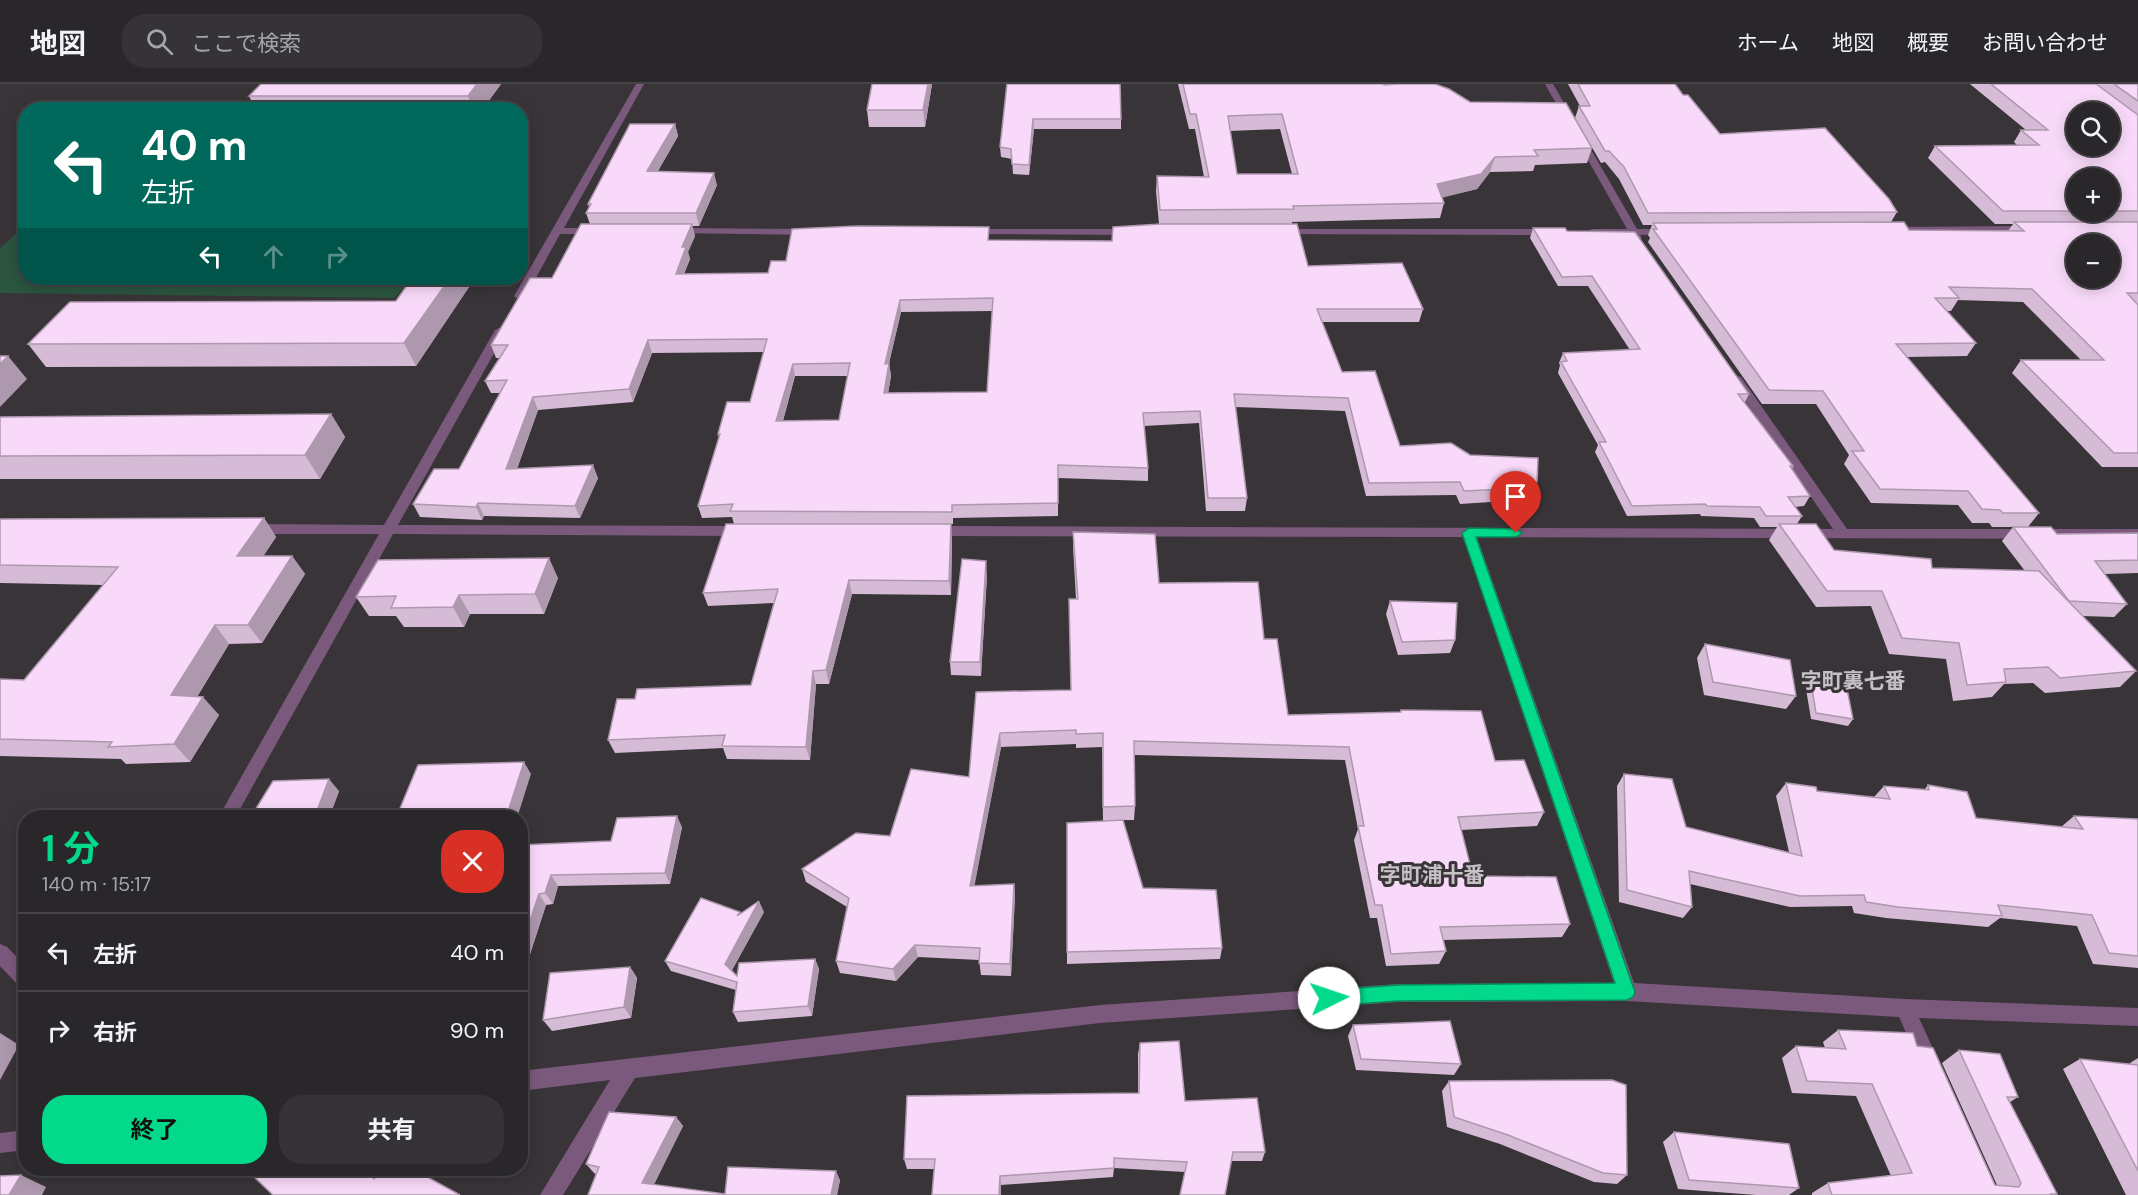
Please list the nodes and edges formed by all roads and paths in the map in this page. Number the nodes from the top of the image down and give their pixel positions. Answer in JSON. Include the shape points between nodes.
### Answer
{"nodes":[{"id":1,"x":640,"y":84,"type":"edge"},
{"id":2,"x":1549,"y":84,"type":"edge"},
{"id":3,"x":2043,"y":229,"type":"edge"},
{"id":4,"x":1878,"y":230,"type":"edge"},
{"id":5,"x":557,"y":231,"type":"junction"},
{"id":6,"x":604,"y":231,"type":"edge"},
{"id":7,"x":664,"y":231,"type":"edge"},
{"id":8,"x":1680,"y":231,"type":"edge"},
{"id":9,"x":818,"y":232,"type":"edge"},
{"id":10,"x":961,"y":232,"type":"edge"},
{"id":11,"x":1139,"y":232,"type":"edge"},
{"id":12,"x":1269,"y":232,"type":"edge"},
{"id":13,"x":1563,"y":232,"type":"edge"},
{"id":14,"x":1586,"y":232,"type":"edge"},
{"id":15,"x":1633,"y":232,"type":"junction"},
{"id":16,"x":1647,"y":251,"type":"edge"},
{"id":17,"x":528,"y":282,"type":"edge"},
{"id":18,"x":527,"y":285,"type":"edge"},
{"id":19,"x":1728,"y":368,"type":"edge"},
{"id":20,"x":241,"y":529,"type":"edge"},
{"id":21,"x":387,"y":530,"type":"junction"},
{"id":22,"x":756,"y":531,"type":"edge"},
{"id":23,"x":922,"y":531,"type":"edge"},
{"id":24,"x":1469,"y":533,"type":"junction"},
{"id":25,"x":1843,"y":533,"type":"junction"},
{"id":26,"x":2138,"y":534,"type":"edge"},
{"id":27,"x":230,"y":810,"type":"edge"},
{"id":28,"x":0,"y":953,"type":"edge"},
{"id":29,"x":18,"y":972,"type":"edge"},
{"id":30,"x":1627,"y":992,"type":"junction"},
{"id":31,"x":1905,"y":1008,"type":"junction"},
{"id":32,"x":2138,"y":1017,"type":"edge"},
{"id":33,"x":629,"y":1069,"type":"junction"},
{"id":34,"x":528,"y":1081,"type":"edge"},
{"id":35,"x":1937,"y":1081,"type":"edge"},
{"id":36,"x":18,"y":1141,"type":"edge"},
{"id":37,"x":0,"y":1143,"type":"edge"},
{"id":38,"x":551,"y":1195,"type":"edge"}],
"edges":[{"from":1,"to":5,"type":"street"},
{"from":2,"to":15,"type":"street"},
{"from":3,"to":4,"type":"street"},
{"from":5,"to":6,"type":"street"},
{"from":5,"to":17,"type":"street"},
{"from":7,"to":9,"type":"street"},
{"from":8,"to":15,"type":"street"},
{"from":10,"to":11,"type":"street"},
{"from":12,"to":13,"type":"street"},
{"from":14,"to":15,"type":"street"},
{"from":15,"to":16,"type":"street"},
{"from":18,"to":21,"type":"street"},
{"from":19,"to":25,"type":"street"},
{"from":20,"to":21,"type":"street"},
{"from":21,"to":22,"type":"street"},
{"from":21,"to":27,"type":"street"},
{"from":23,"to":24,"type":"street"},
{"from":24,"to":25,"type":"street"},
{"from":24,"to":30,"type":"street"},
{"from":25,"to":26,"type":"street"},
{"from":28,"to":29,"type":"street"},
{"from":30,"to":31,"type":"street"},
{"from":30,"to":33,"type":"street","via":[[1398,993],[1100,1014]]},
{"from":31,"to":32,"type":"street"},
{"from":31,"to":35,"type":"street"},
{"from":33,"to":34,"type":"street"},
{"from":33,"to":38,"type":"street"},
{"from":36,"to":37,"type":"street"}]}
